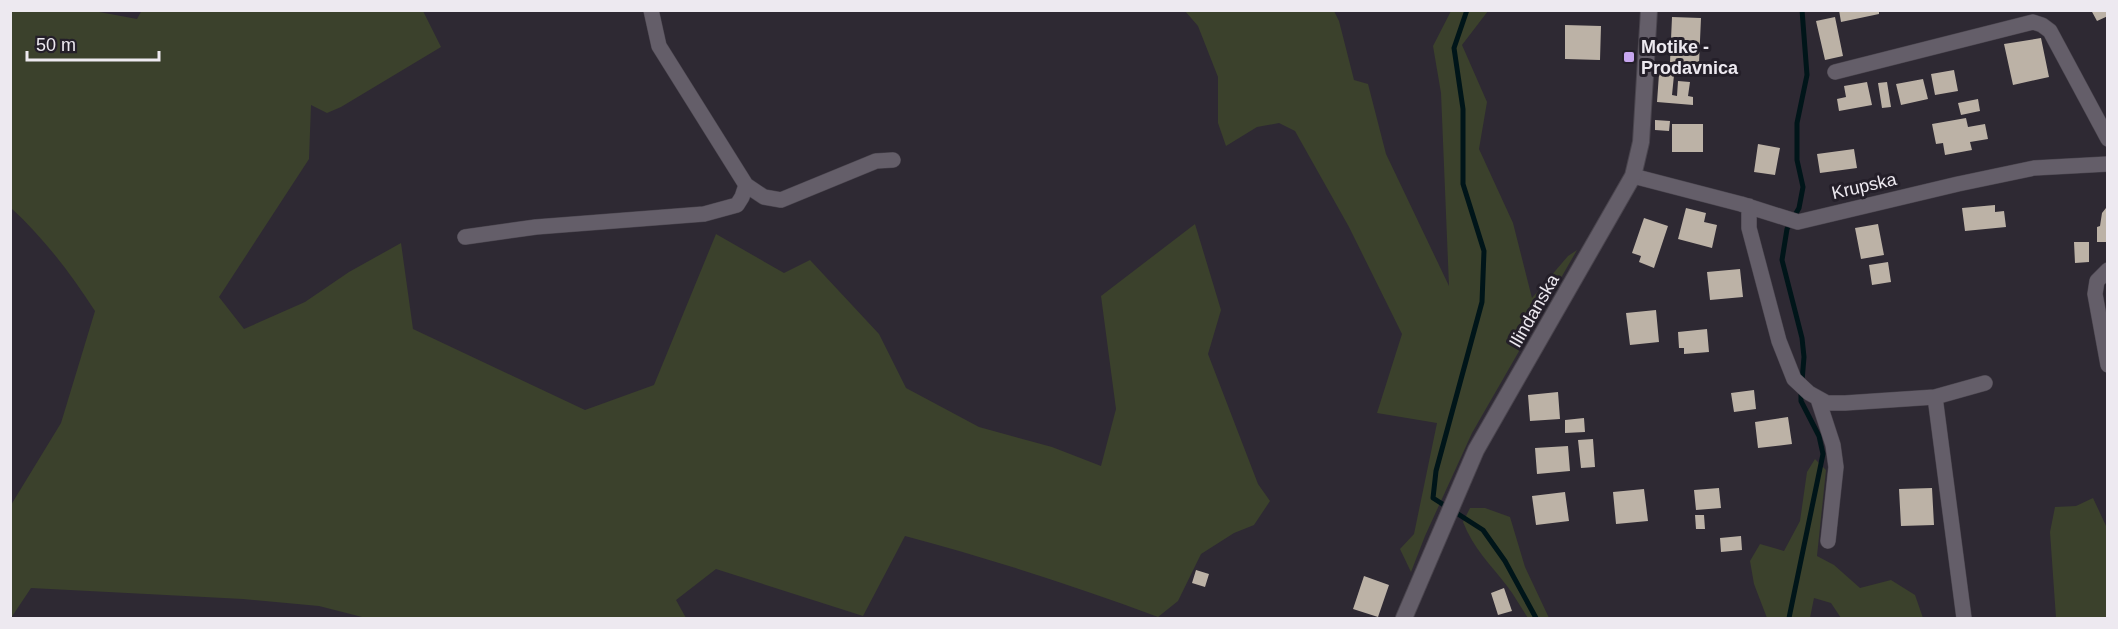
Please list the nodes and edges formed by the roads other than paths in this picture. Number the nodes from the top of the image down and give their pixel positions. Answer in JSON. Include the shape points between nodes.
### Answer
{"nodes":[{"id":1,"x":651,"y":10,"type":"edge"},
{"id":2,"x":1649,"y":10,"type":"edge"},
{"id":3,"x":1835,"y":72,"type":"dead end"},
{"id":4,"x":2108,"y":139,"type":"edge"},
{"id":5,"x":893,"y":160,"type":"dead end"},
{"id":6,"x":2108,"y":164,"type":"edge"},
{"id":7,"x":1633,"y":176,"type":"junction"},
{"id":8,"x":746,"y":186,"type":"junction"},
{"id":9,"x":1749,"y":206,"type":"junction"},
{"id":10,"x":465,"y":237,"type":"dead end"},
{"id":11,"x":2108,"y":270,"type":"edge"},
{"id":12,"x":2108,"y":365,"type":"edge"},
{"id":13,"x":1985,"y":382,"type":"dead end"},
{"id":14,"x":1813,"y":396,"type":"junction"},
{"id":15,"x":1935,"y":397,"type":"junction"},
{"id":16,"x":1828,"y":541,"type":"dead end"},
{"id":17,"x":1404,"y":618,"type":"edge"},
{"id":18,"x":1964,"y":618,"type":"edge"}],
"edges":[{"from":1,"to":8,"type":"street","via":[[659,46]]},
{"from":2,"to":7,"type":"street","name":"Ilindanska","via":[[1641,142]]},
{"from":3,"to":4,"type":"street","via":[[2038,23],[2050,31]]},
{"from":5,"to":8,"type":"street","via":[[876,161],[781,200]]},
{"from":6,"to":9,"type":"street","name":"Krupska","via":[[2034,168],[1798,222]]},
{"from":7,"to":9,"type":"street","name":"Krupska"},
{"from":7,"to":17,"type":"street","name":"Ilindanska","via":[[1476,450]]},
{"from":8,"to":10,"type":"street","via":[[737,205],[704,214],[536,227]]},
{"from":9,"to":14,"type":"street","via":[[1749,228],[1779,341],[1794,379]]},
{"from":11,"to":12,"type":"street","via":[[2097,281],[2095,294]]},
{"from":13,"to":15,"type":"street"},
{"from":14,"to":15,"type":"street","via":[[1827,403]]},
{"from":14,"to":16,"type":"street","via":[[1833,445],[1836,467]]},
{"from":15,"to":18,"type":"street"}]}
